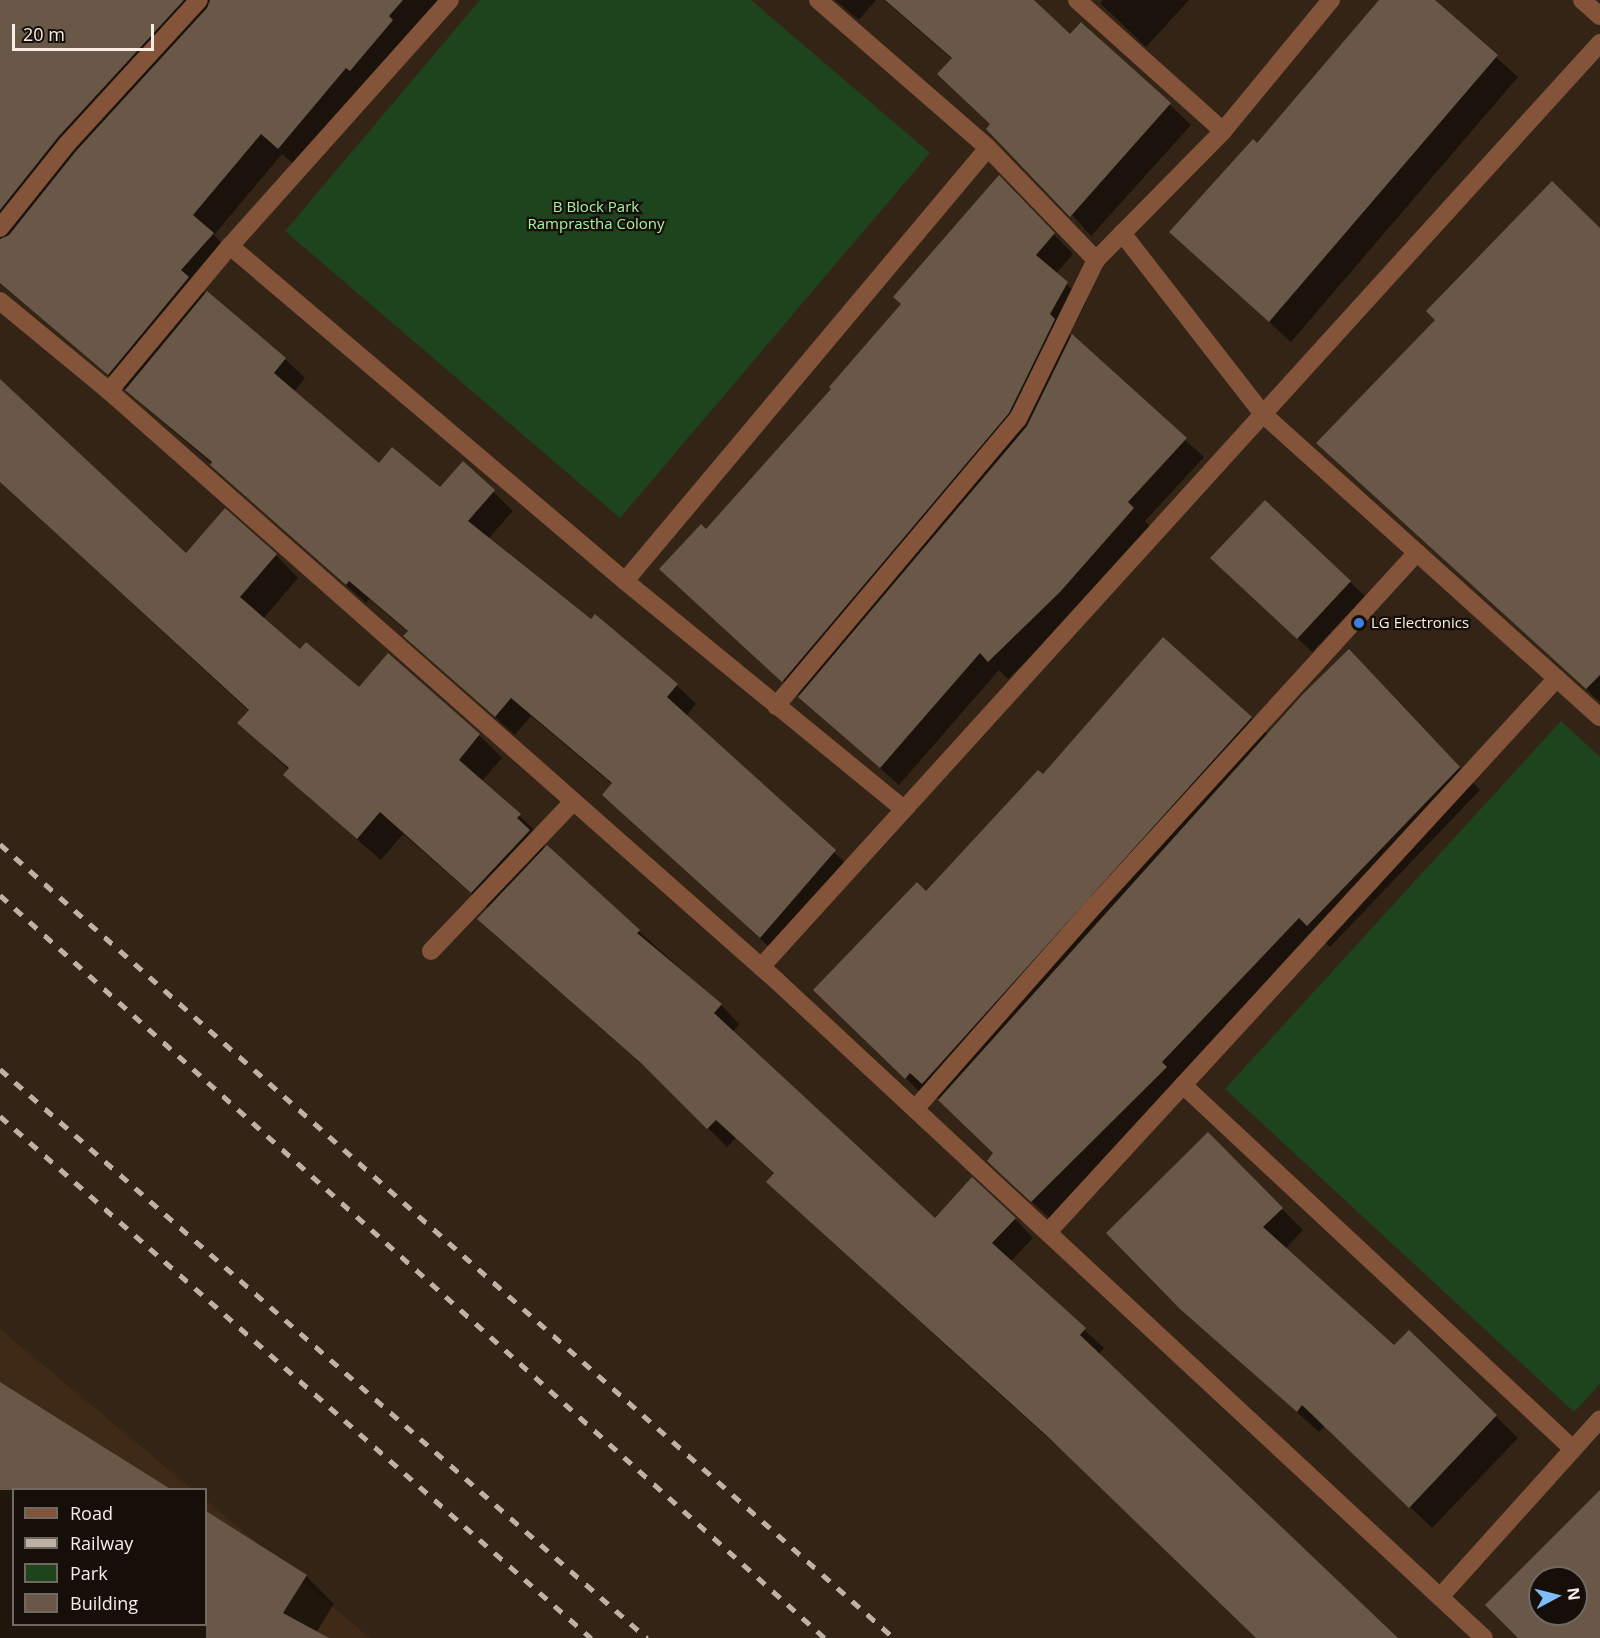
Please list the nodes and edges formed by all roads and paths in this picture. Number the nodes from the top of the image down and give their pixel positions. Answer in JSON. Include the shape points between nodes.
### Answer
{"nodes":[{"id":1,"x":199,"y":0,"type":"edge"},
{"id":2,"x":450,"y":0,"type":"edge"},
{"id":3,"x":818,"y":0,"type":"edge"},
{"id":4,"x":1077,"y":0,"type":"edge"},
{"id":5,"x":1331,"y":0,"type":"edge"},
{"id":6,"x":1582,"y":0,"type":"edge"},
{"id":7,"x":1600,"y":16,"type":"edge"},
{"id":8,"x":1600,"y":43,"type":"edge"},
{"id":9,"x":1223,"y":131,"type":"junction"},
{"id":10,"x":988,"y":148,"type":"junction"},
{"id":11,"x":0,"y":228,"type":"edge"},
{"id":12,"x":1122,"y":233,"type":"junction"},
{"id":13,"x":230,"y":246,"type":"junction"},
{"id":14,"x":1096,"y":260,"type":"junction"},
{"id":15,"x":0,"y":301,"type":"edge"},
{"id":16,"x":109,"y":391,"type":"junction"},
{"id":17,"x":1263,"y":414,"type":"junction"},
{"id":18,"x":1417,"y":552,"type":"junction"},
{"id":19,"x":625,"y":581,"type":"junction"},
{"id":20,"x":1557,"y":678,"type":"junction"},
{"id":21,"x":776,"y":706,"type":"junction"},
{"id":22,"x":1600,"y":717,"type":"edge"},
{"id":23,"x":573,"y":802,"type":"junction"},
{"id":24,"x":904,"y":809,"type":"junction"},
{"id":25,"x":431,"y":951,"type":"dead end"},
{"id":26,"x":761,"y":967,"type":"junction"},
{"id":27,"x":1183,"y":1085,"type":"junction"},
{"id":28,"x":915,"y":1109,"type":"junction"},
{"id":29,"x":1048,"y":1232,"type":"junction"},
{"id":30,"x":1600,"y":1419,"type":"edge"},
{"id":31,"x":1573,"y":1449,"type":"junction"},
{"id":32,"x":1440,"y":1597,"type":"junction"},
{"id":33,"x":1485,"y":1638,"type":"edge"}],
"edges":[{"from":1,"to":11,"type":"street","via":[[67,144]]},
{"from":2,"to":13,"type":"street"},
{"from":3,"to":10,"type":"street"},
{"from":4,"to":9,"type":"street"},
{"from":5,"to":9,"type":"street"},
{"from":6,"to":7,"type":"street"},
{"from":8,"to":17,"type":"street"},
{"from":9,"to":12,"type":"street"},
{"from":10,"to":14,"type":"street"},
{"from":10,"to":19,"type":"street"},
{"from":12,"to":14,"type":"street"},
{"from":12,"to":17,"type":"street"},
{"from":13,"to":16,"type":"street"},
{"from":13,"to":19,"type":"street"},
{"from":14,"to":21,"type":"street","via":[[1018,419]]},
{"from":15,"to":16,"type":"street"},
{"from":16,"to":23,"type":"street"},
{"from":17,"to":18,"type":"street"},
{"from":17,"to":24,"type":"street"},
{"from":18,"to":20,"type":"street"},
{"from":18,"to":28,"type":"street"},
{"from":19,"to":21,"type":"street"},
{"from":20,"to":22,"type":"street"},
{"from":20,"to":27,"type":"street"},
{"from":21,"to":24,"type":"street"},
{"from":23,"to":25,"type":"street"},
{"from":23,"to":26,"type":"street"},
{"from":24,"to":26,"type":"street"},
{"from":26,"to":28,"type":"street"},
{"from":27,"to":29,"type":"street"},
{"from":27,"to":31,"type":"street"},
{"from":28,"to":29,"type":"street"},
{"from":29,"to":32,"type":"street"},
{"from":30,"to":31,"type":"street"},
{"from":31,"to":32,"type":"street"},
{"from":32,"to":33,"type":"street"}]}
